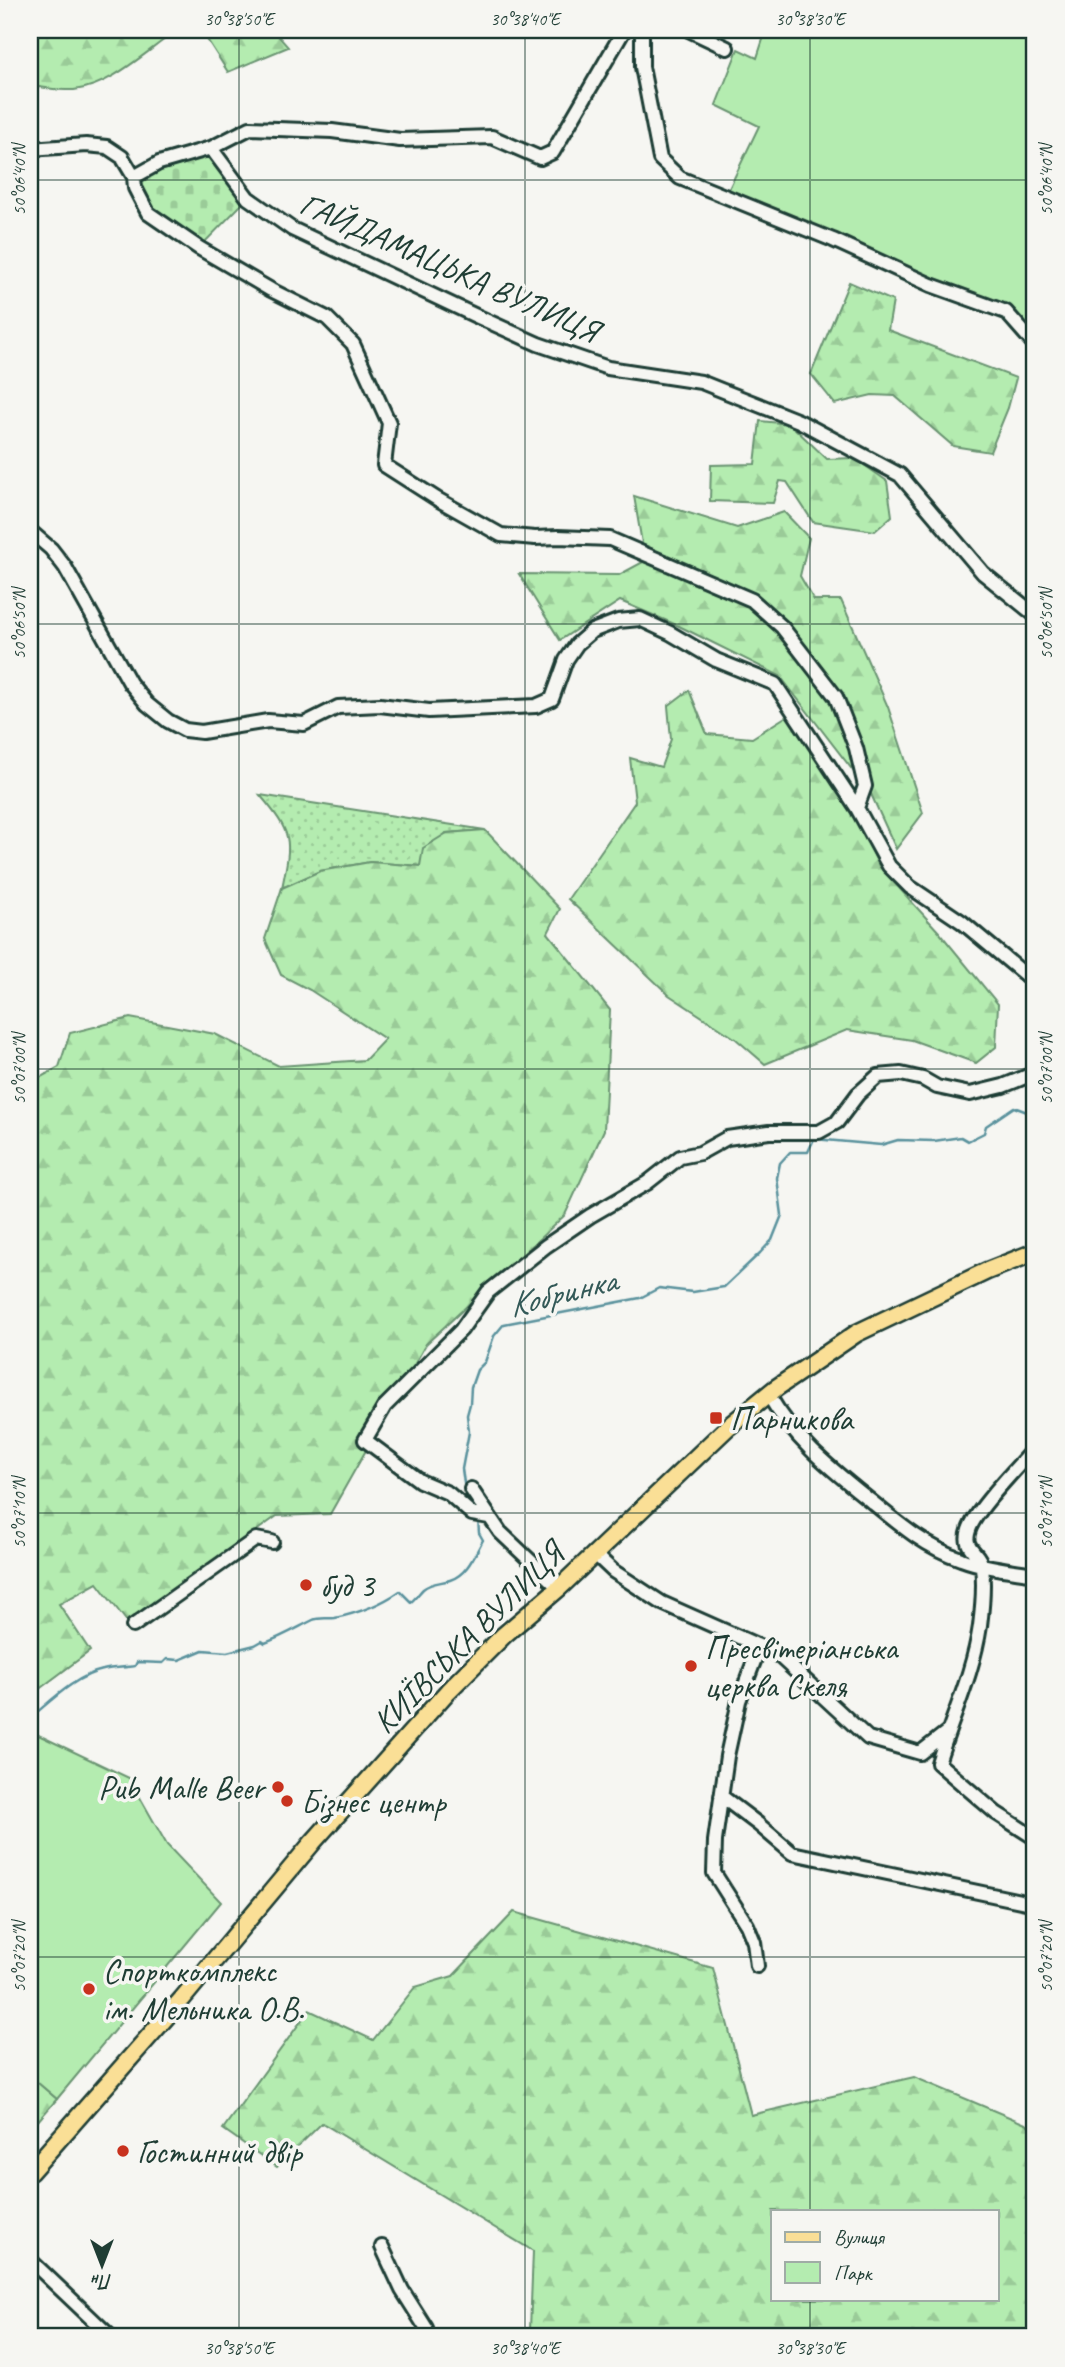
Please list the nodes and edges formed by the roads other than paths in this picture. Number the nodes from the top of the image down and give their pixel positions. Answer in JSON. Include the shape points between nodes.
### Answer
{"nodes":[{"id":1,"x":624,"y":30,"type":"edge"},
{"id":2,"x":642,"y":30,"type":"edge"},
{"id":3,"x":689,"y":30,"type":"edge"},
{"id":4,"x":727,"y":48,"type":"dead end"},
{"id":5,"x":211,"y":148,"type":"junction"},
{"id":6,"x":30,"y":149,"type":"edge"},
{"id":7,"x":134,"y":177,"type":"junction"},
{"id":8,"x":1035,"y":345,"type":"edge"},
{"id":9,"x":30,"y":531,"type":"edge"},
{"id":10,"x":1035,"y":615,"type":"edge"},
{"id":11,"x":857,"y":808,"type":"junction"},
{"id":12,"x":1035,"y":983,"type":"edge"},
{"id":13,"x":1035,"y":1073,"type":"edge"},
{"id":14,"x":1035,"y":1252,"type":"edge"},
{"id":15,"x":768,"y":1394,"type":"junction"},
{"id":16,"x":1035,"y":1447,"type":"edge"},
{"id":17,"x":471,"y":1489,"type":"dead end"},
{"id":18,"x":481,"y":1516,"type":"junction"},
{"id":19,"x":272,"y":1542,"type":"dead end"},
{"id":20,"x":594,"y":1553,"type":"junction"},
{"id":21,"x":982,"y":1565,"type":"junction"},
{"id":22,"x":1035,"y":1574,"type":"edge"},
{"id":23,"x":559,"y":1588,"type":"junction"},
{"id":24,"x":133,"y":1626,"type":"dead end"},
{"id":25,"x":759,"y":1648,"type":"junction"},
{"id":26,"x":947,"y":1732,"type":"junction"},
{"id":27,"x":720,"y":1796,"type":"junction"},
{"id":28,"x":1035,"y":1838,"type":"edge"},
{"id":29,"x":1035,"y":1904,"type":"edge"},
{"id":30,"x":757,"y":1966,"type":"dead end"},
{"id":31,"x":30,"y":2172,"type":"edge"},
{"id":32,"x":382,"y":2247,"type":"dead end"},
{"id":33,"x":30,"y":2260,"type":"edge"},
{"id":34,"x":426,"y":2328,"type":"dead end"},
{"id":35,"x":111,"y":2337,"type":"edge"}],
"edges":[{"from":1,"to":5,"type":"street","via":[[553,152],[540,158],[492,137],[400,140],[332,131],[250,128]]},
{"from":2,"to":8,"type":"street","via":[[642,67],[660,159],[680,178],[931,285],[1006,312]]},
{"from":3,"to":4,"type":"street"},
{"from":5,"to":7,"type":"street","via":[[159,163]]},
{"from":5,"to":10,"type":"street","name":"ГАЙДАМАЦЬКА ВУЛИЦЯ","via":[[248,198],[292,229],[538,344],[608,368],[701,382],[799,421],[900,475],[983,573]]},
{"from":6,"to":7,"type":"street","via":[[107,147],[122,158]]},
{"from":7,"to":11,"type":"street","via":[[148,213],[259,283],[327,318],[353,344],[389,423],[384,465],[501,535],[610,539],[752,600],[782,627],[836,697],[865,786]]},
{"from":9,"to":11,"type":"street","via":[[65,567],[130,683],[147,704],[185,730],[202,732],[268,721],[304,724],[338,707],[366,705],[429,712],[536,706],[552,699],[566,660],[592,631],[640,619],[716,660],[775,684]]},
{"from":11,"to":12,"type":"street","via":[[889,866],[903,880]]},
{"from":13,"to":18,"type":"street","via":[[970,1094],[901,1074],[878,1076],[837,1122],[819,1132],[727,1138],[700,1153],[680,1157],[546,1246],[488,1293],[461,1330],[385,1406],[365,1440],[419,1481],[448,1493]]},
{"from":14,"to":15,"type":"main road","name":"КИЇВСЬКА ВУЛИЦЯ","via":[[857,1333]]},
{"from":15,"to":20,"type":"main road","name":"КИЇВСЬКА ВУЛИЦЯ"},
{"from":15,"to":21,"type":"street","via":[[804,1445],[909,1532],[935,1549]]},
{"from":16,"to":21,"type":"street","via":[[970,1526],[966,1540]]},
{"from":17,"to":18,"type":"street"},
{"from":18,"to":23,"type":"street"},
{"from":19,"to":24,"type":"street","via":[[256,1539]]},
{"from":20,"to":23,"type":"main road","name":"КИЇВСЬКА ВУЛИЦЯ"},
{"from":20,"to":25,"type":"street","via":[[662,1603]]},
{"from":21,"to":22,"type":"street"},
{"from":21,"to":26,"type":"street","via":[[980,1626],[969,1678]]},
{"from":23,"to":31,"type":"main road","name":"КИЇВСЬКА ВУЛИЦЯ","via":[[448,1691]]},
{"from":25,"to":26,"type":"street","via":[[777,1654],[868,1738],[920,1753]]},
{"from":25,"to":27,"type":"street","via":[[739,1701]]},
{"from":26,"to":28,"type":"street","via":[[938,1763],[996,1813]]},
{"from":27,"to":29,"type":"street","via":[[792,1853]]},
{"from":27,"to":30,"type":"street","via":[[714,1872],[747,1926]]},
{"from":32,"to":34,"type":"street"},
{"from":33,"to":35,"type":"street"}]}
